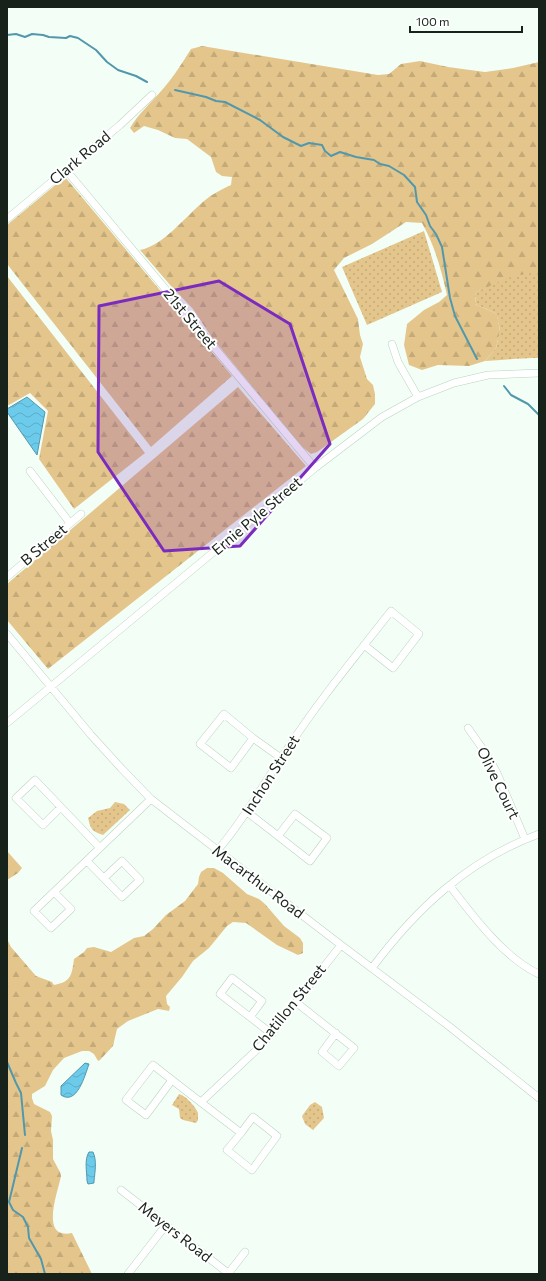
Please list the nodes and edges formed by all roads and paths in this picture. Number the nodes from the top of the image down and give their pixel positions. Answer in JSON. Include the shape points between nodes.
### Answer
{"nodes":[{"id":1,"x":152,"y":95,"type":"dead end"},
{"id":2,"x":66,"y":170,"type":"junction"},
{"id":3,"x":7,"y":219,"type":"edge"},
{"id":4,"x":392,"y":344,"type":"dead end"},
{"id":5,"x":539,"y":372,"type":"edge"},
{"id":6,"x":418,"y":397,"type":"junction"},
{"id":7,"x":316,"y":468,"type":"junction"},
{"id":8,"x":30,"y":471,"type":"dead end"},
{"id":9,"x":81,"y":514,"type":"dead end"},
{"id":10,"x":70,"y":523,"type":"junction"},
{"id":11,"x":7,"y":577,"type":"edge"},
{"id":12,"x":7,"y":634,"type":"edge"},
{"id":13,"x":364,"y":645,"type":"junction"},
{"id":14,"x":51,"y":686,"type":"junction"},
{"id":15,"x":7,"y":723,"type":"edge"},
{"id":16,"x":468,"y":728,"type":"dead end"},
{"id":17,"x":253,"y":738,"type":"junction"},
{"id":18,"x":281,"y":758,"type":"junction"},
{"id":19,"x":151,"y":799,"type":"junction"},
{"id":20,"x":61,"y":807,"type":"junction"},
{"id":21,"x":247,"y":812,"type":"junction"},
{"id":22,"x":539,"y":834,"type":"edge"},
{"id":23,"x":278,"y":836,"type":"junction"},
{"id":24,"x":525,"y":840,"type":"junction"},
{"id":25,"x":100,"y":848,"type":"junction"},
{"id":26,"x":218,"y":851,"type":"junction"},
{"id":27,"x":87,"y":861,"type":"junction"},
{"id":28,"x":104,"y":878,"type":"junction"},
{"id":29,"x":450,"y":886,"type":"junction"},
{"id":30,"x":54,"y":892,"type":"junction"},
{"id":31,"x":341,"y":945,"type":"junction"},
{"id":32,"x":372,"y":968,"type":"junction"},
{"id":33,"x":539,"y":974,"type":"edge"},
{"id":34,"x":296,"y":1002,"type":"junction"},
{"id":35,"x":250,"y":1017,"type":"junction"},
{"id":36,"x":272,"y":1034,"type":"junction"},
{"id":37,"x":336,"y":1034,"type":"junction"},
{"id":38,"x":172,"y":1080,"type":"junction"},
{"id":39,"x":539,"y":1098,"type":"edge"},
{"id":40,"x":200,"y":1102,"type":"junction"},
{"id":41,"x":241,"y":1133,"type":"junction"},
{"id":42,"x":121,"y":1190,"type":"dead end"},
{"id":43,"x":166,"y":1225,"type":"junction"},
{"id":44,"x":245,"y":1252,"type":"dead end"},
{"id":45,"x":128,"y":1274,"type":"edge"},
{"id":46,"x":228,"y":1274,"type":"edge"}],
"edges":[{"from":1,"to":2,"type":"street","name":"Clark Road"},
{"from":2,"to":3,"type":"street","name":"Clark Road"},
{"from":2,"to":7,"type":"street","name":"21st Street"},
{"from":4,"to":6,"type":"street","via":[[398,362]]},
{"from":5,"to":6,"type":"street","name":"Ernie Pyle Street","via":[[488,375],[454,383]]},
{"from":6,"to":7,"type":"street","name":"Ernie Pyle Street","via":[[382,417]]},
{"from":7,"to":14,"type":"street","name":"Ernie Pyle Street"},
{"from":8,"to":10,"type":"street"},
{"from":9,"to":10,"type":"street","name":"B Street"},
{"from":10,"to":11,"type":"street","name":"B Street"},
{"from":12,"to":14,"type":"street","name":"Macarthur Road"},
{"from":13,"to":13,"type":"street","name":"Inchon Street","via":[[390,611],[420,634],[393,668]]},
{"from":13,"to":18,"type":"street","name":"Inchon Street"},
{"from":14,"to":15,"type":"street","name":"Ernie Pyle Street"},
{"from":14,"to":19,"type":"street","name":"Macarthur Road"},
{"from":16,"to":24,"type":"street","name":"Olive Court","via":[[497,773]]},
{"from":17,"to":17,"type":"street","via":[[224,714],[200,744],[231,768]]},
{"from":17,"to":18,"type":"street"},
{"from":18,"to":21,"type":"street","name":"Inchon Street"},
{"from":19,"to":25,"type":"street"},
{"from":19,"to":26,"type":"street","name":"Macarthur Road"},
{"from":20,"to":20,"type":"street","via":[[35,780],[16,798],[43,825]]},
{"from":20,"to":25,"type":"street"},
{"from":21,"to":23,"type":"street"},
{"from":21,"to":26,"type":"street","name":"Inchon Street"},
{"from":22,"to":24,"type":"street"},
{"from":23,"to":23,"type":"street","via":[[310,861],[327,838],[295,814]]},
{"from":24,"to":29,"type":"street","via":[[483,861]]},
{"from":25,"to":27,"type":"street"},
{"from":26,"to":31,"type":"street","name":"Macarthur Road"},
{"from":27,"to":28,"type":"street"},
{"from":27,"to":30,"type":"street"},
{"from":28,"to":28,"type":"street","via":[[122,897],[140,880],[122,861]]},
{"from":29,"to":32,"type":"street","via":[[414,916]]},
{"from":29,"to":33,"type":"street","via":[[500,945]]},
{"from":30,"to":30,"type":"street","via":[[34,911],[51,928],[71,910]]},
{"from":31,"to":32,"type":"street","name":"Macarthur Road"},
{"from":31,"to":34,"type":"street","name":"Chatillon Street"},
{"from":32,"to":39,"type":"street","name":"Macarthur Road"},
{"from":34,"to":36,"type":"street","name":"Chatillon Street"},
{"from":34,"to":37,"type":"street"},
{"from":35,"to":35,"type":"street","via":[[220,994],[232,978],[262,1001]]},
{"from":35,"to":36,"type":"street"},
{"from":36,"to":40,"type":"street","name":"Chatillon Street"},
{"from":37,"to":37,"type":"street","via":[[354,1048],[339,1066],[322,1052]]},
{"from":38,"to":38,"type":"street","via":[[153,1065],[126,1100],[146,1115]]},
{"from":38,"to":40,"type":"street"},
{"from":40,"to":41,"type":"street"},
{"from":41,"to":41,"type":"street","via":[[253,1117],[278,1136],[252,1170],[227,1150]]},
{"from":42,"to":43,"type":"street","name":"Meyers Road"},
{"from":43,"to":45,"type":"street"},
{"from":43,"to":46,"type":"street","name":"Meyers Road"},
{"from":44,"to":46,"type":"street"}]}
